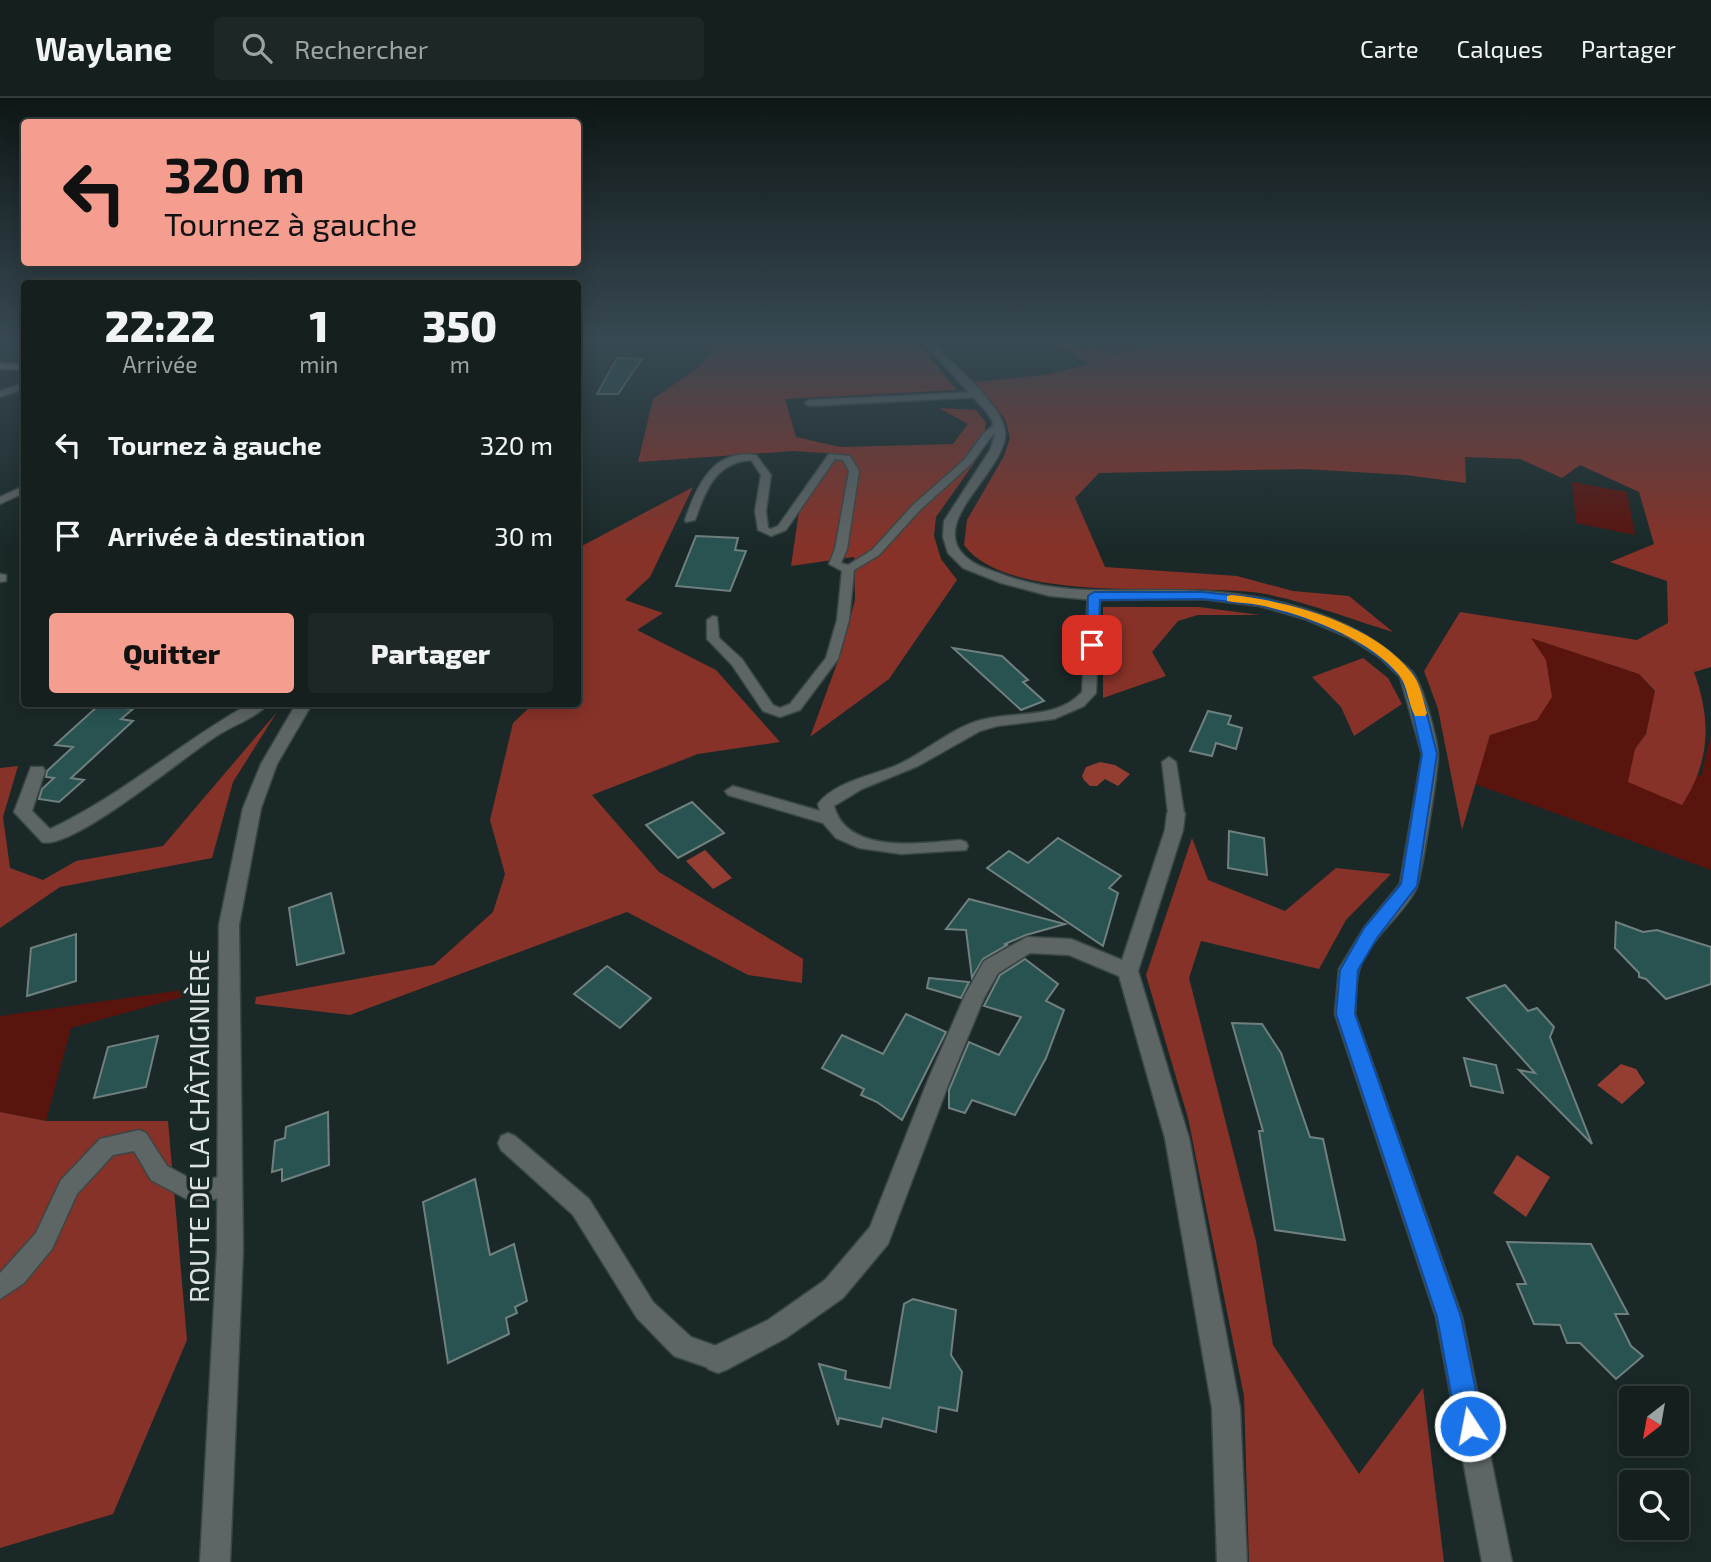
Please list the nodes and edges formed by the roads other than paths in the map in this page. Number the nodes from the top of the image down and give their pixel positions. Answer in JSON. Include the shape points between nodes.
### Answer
{"nodes":[{"id":1,"x":990,"y":410,"type":"edge"},
{"id":2,"x":998,"y":426,"type":"junction"},
{"id":3,"x":21,"y":490,"type":"edge"},
{"id":4,"x":0,"y":501,"type":"edge"},
{"id":5,"x":690,"y":520,"type":"dead end"},
{"id":6,"x":848,"y":569,"type":"junction"},
{"id":7,"x":1094,"y":596,"type":"junction"},
{"id":8,"x":713,"y":620,"type":"dead end"},
{"id":9,"x":255,"y":707,"type":"edge"},
{"id":10,"x":302,"y":707,"type":"edge"},
{"id":11,"x":1170,"y":762,"type":"dead end"},
{"id":12,"x":37,"y":771,"type":"dead end"},
{"id":13,"x":733,"y":791,"type":"dead end"},
{"id":14,"x":1176,"y":813,"type":"joint"},
{"id":15,"x":827,"y":818,"type":"junction"},
{"id":16,"x":960,"y":846,"type":"dead end"},
{"id":17,"x":1128,"y":971,"type":"junction"},
{"id":18,"x":508,"y":1143,"type":"dead end"},
{"id":19,"x":230,"y":1184,"type":"junction"},
{"id":20,"x":0,"y":1287,"type":"edge"},
{"id":21,"x":718,"y":1359,"type":"joint"},
{"id":22,"x":215,"y":1562,"type":"edge"},
{"id":23,"x":1232,"y":1562,"type":"edge"},
{"id":24,"x":1497,"y":1562,"type":"edge"}],
"edges":[{"from":1,"to":2,"type":"street"},
{"from":2,"to":6,"type":"lane","via":[[885,543]]},
{"from":2,"to":7,"type":"street","via":[[995,450],[950,521],[954,553],[968,565],[1006,580],[1050,592]]},
{"from":3,"to":4,"type":"street"},
{"from":5,"to":6,"type":"lane","via":[[701,487],[729,458],[753,457],[762,465],[768,481],[760,510],[763,530],[771,533],[782,528],[832,456],[847,458],[854,471],[835,564]]},
{"from":6,"to":8,"type":"lane","via":[[843,620],[832,659],[795,707],[780,713],[768,709],[737,662],[713,639]]},
{"from":7,"to":15,"type":"lane","via":[[1089,694],[1084,700],[1050,716],[984,724],[910,764],[836,795],[826,804]]},
{"from":7,"to":24,"type":"street","via":[[1203,595],[1261,602],[1353,634],[1407,675],[1430,754],[1409,886],[1371,933],[1349,970],[1345,1014],[1449,1317]]},
{"from":9,"to":12,"type":"street","via":[[212,731],[91,817],[48,837],[23,812]]},
{"from":10,"to":19,"type":"street","name":"ROUTE DE LA CHÂTAIGNIÈRE","via":[[269,764],[253,808],[229,925]]},
{"from":11,"to":14,"type":"lane"},
{"from":13,"to":15,"type":"lane"},
{"from":14,"to":17,"type":"street"},
{"from":15,"to":16,"type":"lane","via":[[833,829],[869,846]]},
{"from":17,"to":21,"type":"street","via":[[1071,947],[1027,945],[991,967],[939,1080],[879,1235],[834,1289],[777,1329]]},
{"from":17,"to":23,"type":"street","via":[[1177,1139],[1226,1408]]},
{"from":18,"to":21,"type":"lane","via":[[581,1207],[645,1310],[683,1347]]},
{"from":19,"to":20,"type":"lane","via":[[198,1194],[159,1173],[139,1140],[107,1146],[69,1187],[44,1241]]},
{"from":19,"to":22,"type":"street","name":"ROUTE DE LA CHÂTAIGNIÈRE"}]}
